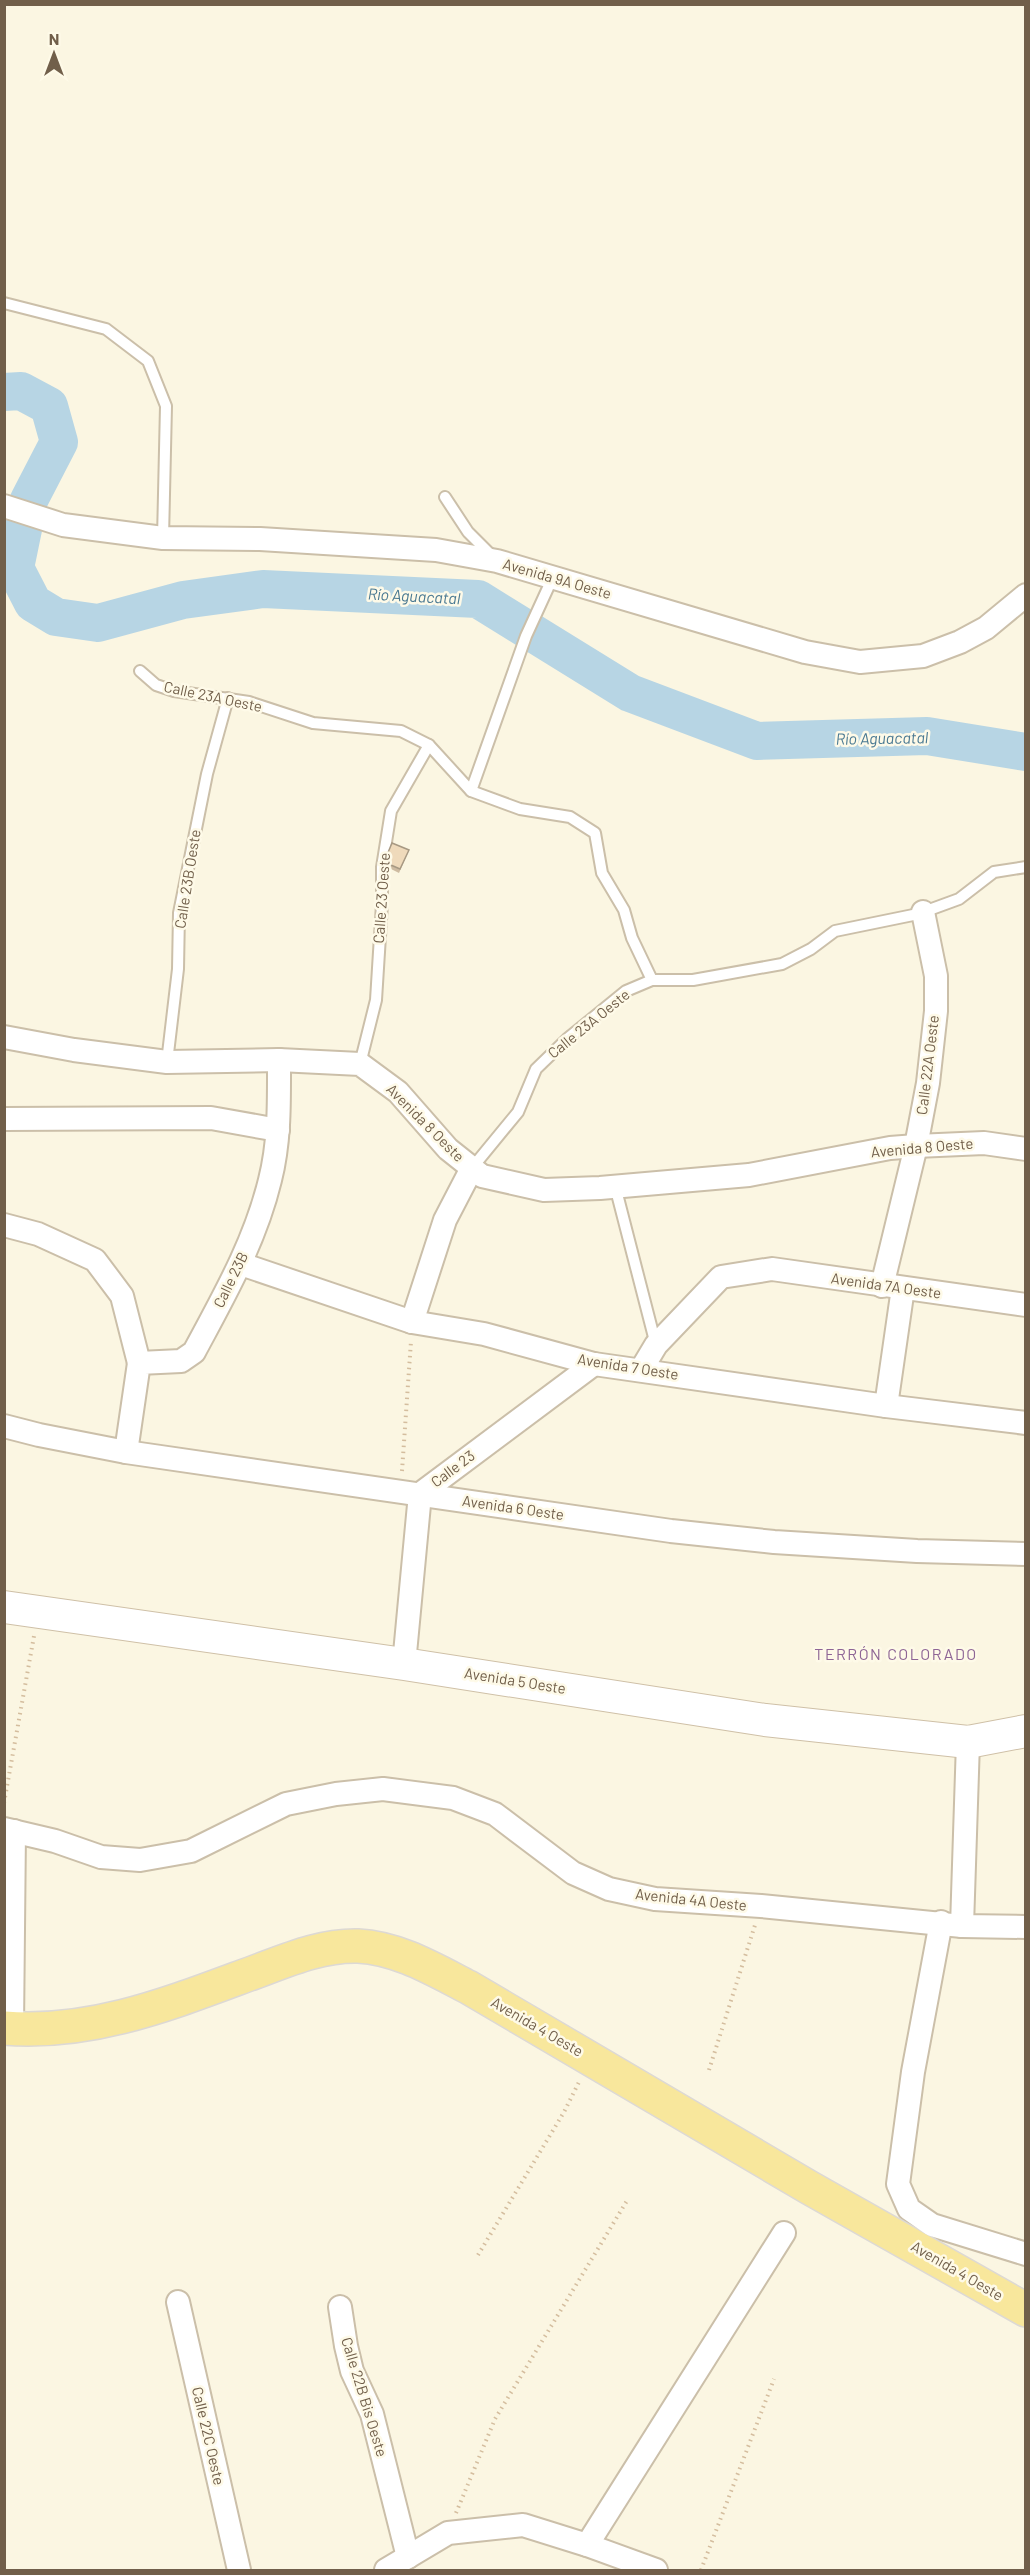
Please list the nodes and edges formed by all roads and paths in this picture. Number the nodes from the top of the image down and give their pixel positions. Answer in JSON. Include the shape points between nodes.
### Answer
{"nodes":[{"id":1,"x":4,"y":303,"type":"edge"},
{"id":2,"x":445,"y":497,"type":"dead end"},
{"id":3,"x":11,"y":508,"type":"edge"},
{"id":4,"x":163,"y":538,"type":"junction"},
{"id":5,"x":497,"y":561,"type":"junction"},
{"id":6,"x":551,"y":582,"type":"junction"},
{"id":7,"x":1026,"y":595,"type":"edge"},
{"id":8,"x":140,"y":671,"type":"dead end"},
{"id":9,"x":228,"y":698,"type":"junction"},
{"id":10,"x":429,"y":745,"type":"junction"},
{"id":11,"x":471,"y":791,"type":"junction"},
{"id":12,"x":1026,"y":867,"type":"edge"},
{"id":13,"x":923,"y":912,"type":"junction"},
{"id":14,"x":652,"y":980,"type":"junction"},
{"id":15,"x":4,"y":1037,"type":"edge"},
{"id":16,"x":279,"y":1060,"type":"junction"},
{"id":17,"x":167,"y":1062,"type":"junction"},
{"id":18,"x":360,"y":1064,"type":"junction"},
{"id":19,"x":4,"y":1119,"type":"edge"},
{"id":20,"x":278,"y":1130,"type":"junction"},
{"id":21,"x":916,"y":1146,"type":"junction"},
{"id":22,"x":1026,"y":1149,"type":"edge"},
{"id":23,"x":472,"y":1168,"type":"junction"},
{"id":24,"x":615,"y":1186,"type":"junction"},
{"id":25,"x":4,"y":1225,"type":"edge"},
{"id":26,"x":241,"y":1264,"type":"junction"},
{"id":27,"x":893,"y":1287,"type":"junction"},
{"id":28,"x":1026,"y":1305,"type":"edge"},
{"id":29,"x":412,"y":1322,"type":"junction"},
{"id":30,"x":656,"y":1345,"type":"junction"},
{"id":31,"x":139,"y":1363,"type":"junction"},
{"id":32,"x":594,"y":1364,"type":"junction"},
{"id":33,"x":641,"y":1370,"type":"junction"},
{"id":34,"x":886,"y":1406,"type":"junction"},
{"id":35,"x":1026,"y":1423,"type":"edge"},
{"id":36,"x":4,"y":1426,"type":"edge"},
{"id":37,"x":126,"y":1452,"type":"junction"},
{"id":38,"x":410,"y":1492,"type":"junction"},
{"id":39,"x":1026,"y":1554,"type":"edge"},
{"id":40,"x":4,"y":1607,"type":"edge"},
{"id":41,"x":37,"y":1612,"type":"junction"},
{"id":42,"x":404,"y":1664,"type":"junction"},
{"id":43,"x":1026,"y":1731,"type":"edge"},
{"id":44,"x":968,"y":1742,"type":"junction"},
{"id":45,"x":4,"y":1803,"type":"edge"},
{"id":46,"x":9,"y":1830,"type":"edge"},
{"id":47,"x":761,"y":1906,"type":"junction"},
{"id":48,"x":952,"y":1924,"type":"junction"},
{"id":49,"x":1026,"y":1927,"type":"edge"},
{"id":50,"x":8,"y":2028,"type":"edge"},
{"id":51,"x":590,"y":2058,"type":"junction"},
{"id":52,"x":709,"y":2070,"type":"dead end"},
{"id":53,"x":628,"y":2199,"type":"dead end"},
{"id":54,"x":784,"y":2233,"type":"dead end"},
{"id":55,"x":1024,"y":2246,"type":"edge"},
{"id":56,"x":478,"y":2254,"type":"dead end"},
{"id":57,"x":178,"y":2302,"type":"dead end"},
{"id":58,"x":340,"y":2307,"type":"dead end"},
{"id":59,"x":1026,"y":2310,"type":"edge"},
{"id":60,"x":774,"y":2379,"type":"dead end"},
{"id":61,"x":448,"y":2534,"type":"junction"},
{"id":62,"x":588,"y":2545,"type":"junction"},
{"id":63,"x":408,"y":2557,"type":"junction"},
{"id":64,"x":239,"y":2571,"type":"edge"},
{"id":65,"x":386,"y":2571,"type":"edge"},
{"id":66,"x":656,"y":2571,"type":"edge"},
{"id":67,"x":701,"y":2571,"type":"edge"}],
"edges":[{"from":1,"to":4,"type":"lane","via":[[106,329],[148,362],[166,406]]},
{"from":2,"to":5,"type":"lane","via":[[468,532]]},
{"from":3,"to":4,"type":"street","name":"Avenida 9A Oeste","via":[[63,525]]},
{"from":4,"to":5,"type":"street","name":"Avenida 9A Oeste","via":[[260,539],[436,550]]},
{"from":5,"to":6,"type":"street","name":"Avenida 9A Oeste"},
{"from":6,"to":7,"type":"street","name":"Avenida 9A Oeste","via":[[805,652],[860,662],[923,656],[960,642],[986,628]]},
{"from":6,"to":11,"type":"lane","via":[[526,636]]},
{"from":8,"to":9,"type":"lane","name":"Calle 23A Oeste","via":[[156,685],[174,691]]},
{"from":9,"to":10,"type":"lane","name":"Calle 23A Oeste","via":[[313,723],[401,731]]},
{"from":9,"to":17,"type":"lane","name":"Calle 23B Oeste","via":[[207,774],[179,913],[178,969]]},
{"from":10,"to":11,"type":"lane"},
{"from":10,"to":18,"type":"lane","name":"Calle 23 Oeste","via":[[392,810],[382,867],[376,1000]]},
{"from":11,"to":14,"type":"lane","via":[[520,809],[570,817],[595,833],[602,873],[624,910]]},
{"from":12,"to":13,"type":"lane","via":[[994,872],[958,899]]},
{"from":13,"to":14,"type":"lane","via":[[835,931],[782,964],[693,980]]},
{"from":13,"to":21,"type":"street","name":"Calle 22A Oeste","via":[[936,976],[936,1011]]},
{"from":14,"to":23,"type":"lane","name":"Calle 23A Oeste","via":[[626,991],[536,1069],[518,1112]]},
{"from":15,"to":17,"type":"street"},
{"from":16,"to":17,"type":"street"},
{"from":16,"to":18,"type":"street"},
{"from":16,"to":20,"type":"street","name":"Calle 23B"},
{"from":18,"to":23,"type":"street","name":"Avenida 8 Oeste","via":[[398,1092],[448,1149]]},
{"from":19,"to":20,"type":"street","via":[[211,1118]]},
{"from":20,"to":26,"type":"street","name":"Calle 23B","via":[[270,1179]]},
{"from":21,"to":22,"type":"street","name":"Avenida 8 Oeste","via":[[984,1143]]},
{"from":21,"to":24,"type":"street","name":"Avenida 8 Oeste","via":[[749,1175]]},
{"from":21,"to":27,"type":"street","name":"Calle 22A Oeste"},
{"from":23,"to":24,"type":"street","name":"Avenida 8 Oeste","via":[[482,1176],[544,1190]]},
{"from":23,"to":29,"type":"street","via":[[445,1220]]},
{"from":24,"to":30,"type":"lane"},
{"from":25,"to":31,"type":"street","via":[[38,1234],[95,1260],[122,1296]]},
{"from":26,"to":29,"type":"street","name":"Avenida 7 Oeste"},
{"from":26,"to":31,"type":"street","name":"Calle 23B","via":[[194,1352],[181,1360]]},
{"from":27,"to":28,"type":"street","name":"Avenida 7A Oeste"},
{"from":27,"to":30,"type":"street","name":"Avenida 7A Oeste","via":[[772,1269],[722,1277]]},
{"from":27,"to":34,"type":"street","name":"Calle 22A Oeste"},
{"from":29,"to":32,"type":"street","name":"Avenida 7 Oeste","via":[[484,1334]]},
{"from":29,"to":38,"type":"path"},
{"from":30,"to":33,"type":"street","name":"Avenida 7A Oeste"},
{"from":31,"to":37,"type":"street"},
{"from":32,"to":33,"type":"street","name":"Avenida 7 Oeste"},
{"from":32,"to":38,"type":"street","name":"Calle 23"},
{"from":33,"to":34,"type":"street","name":"Avenida 7 Oeste"},
{"from":34,"to":35,"type":"street","name":"Avenida 7 Oeste"},
{"from":36,"to":37,"type":"street","name":"Avenida 6 Oeste"},
{"from":37,"to":38,"type":"street","name":"Avenida 6 Oeste"},
{"from":38,"to":39,"type":"street","name":"Avenida 6 Oeste","via":[[671,1531],[917,1551]]},
{"from":38,"to":42,"type":"street","name":"Calle 23"},
{"from":40,"to":41,"type":"street","name":"Avenida 5 Oeste"},
{"from":41,"to":42,"type":"street","name":"Avenida 5 Oeste"},
{"from":41,"to":45,"type":"path"},
{"from":42,"to":44,"type":"street","name":"Avenida 5 Oeste","via":[[765,1720]]},
{"from":43,"to":44,"type":"street","name":"Avenida 5 Oeste"},
{"from":44,"to":48,"type":"street"},
{"from":46,"to":47,"type":"street","name":"Avenida 4A Oeste","via":[[101,1857],[140,1860],[191,1851],[286,1804],[383,1790],[453,1798],[495,1814],[573,1873],[609,1889],[655,1899]]},
{"from":46,"to":50,"type":"street"},
{"from":47,"to":48,"type":"street","name":"Avenida 4A Oeste"},
{"from":47,"to":52,"type":"path"},
{"from":48,"to":49,"type":"street","name":"Avenida 4A Oeste"},
{"from":48,"to":55,"type":"street","via":[[913,2072],[898,2184],[909,2209],[932,2225]]},
{"from":50,"to":51,"type":"main road","name":"Avenida 4 Oeste","via":[[72,2026],[117,2019],[311,1951],[358,1946],[419,1961]]},
{"from":51,"to":56,"type":"path","via":[[564,2112]]},
{"from":51,"to":59,"type":"main road","name":"Avenida 4 Oeste"},
{"from":53,"to":61,"type":"path","via":[[495,2419]]},
{"from":54,"to":62,"type":"street"},
{"from":57,"to":64,"type":"street","name":"Calle 22C Oeste"},
{"from":58,"to":63,"type":"street","name":"Calle 22B Bis Oeste","via":[[350,2362],[372,2414]]},
{"from":60,"to":67,"type":"path"},
{"from":61,"to":62,"type":"street","via":[[523,2525]]},
{"from":61,"to":63,"type":"street"},
{"from":62,"to":66,"type":"street"},
{"from":63,"to":65,"type":"street"}]}
